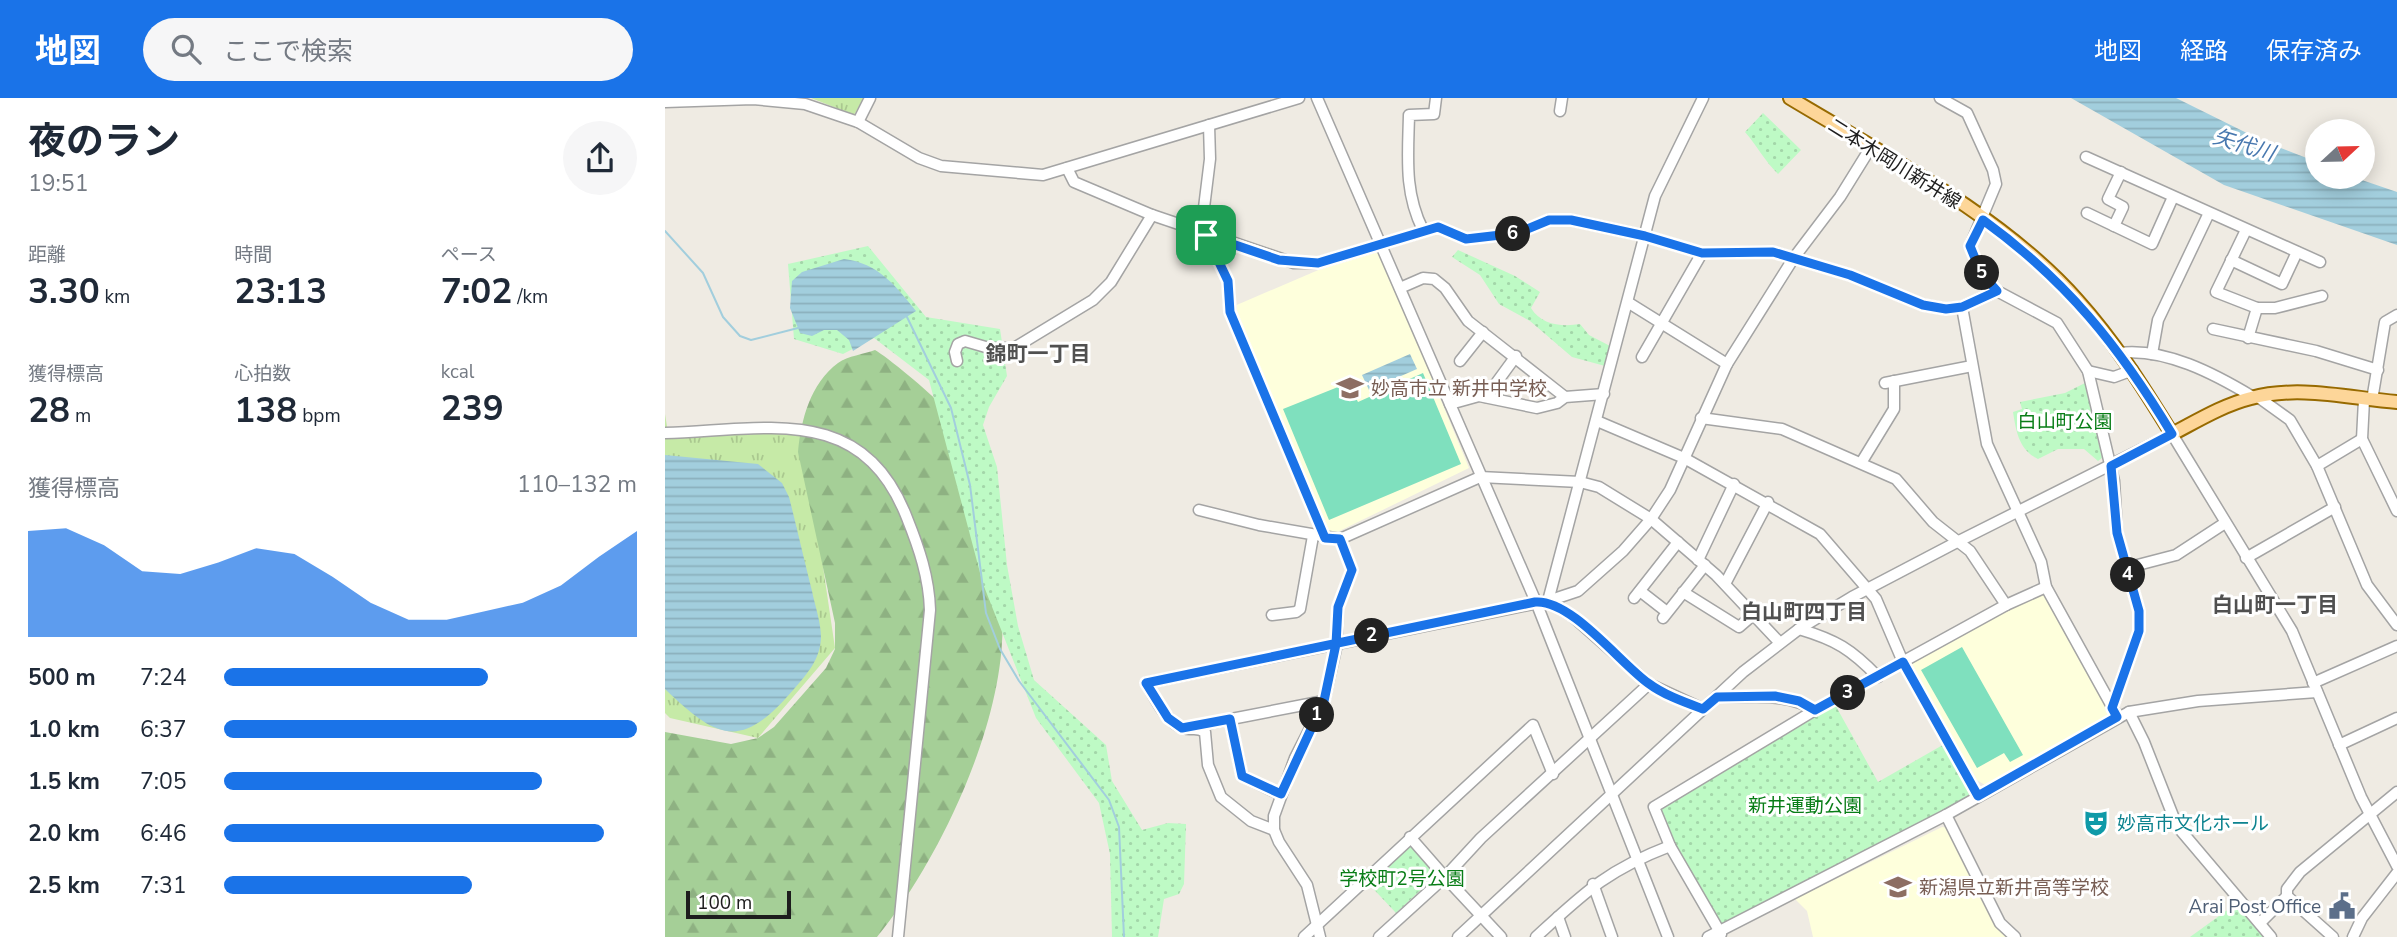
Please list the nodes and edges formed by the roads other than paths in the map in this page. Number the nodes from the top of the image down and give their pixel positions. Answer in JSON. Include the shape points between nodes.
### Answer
{"nodes":[{"id":1,"x":828,"y":98,"type":"edge"},
{"id":2,"x":870,"y":98,"type":"edge"},
{"id":3,"x":1299,"y":98,"type":"edge"},
{"id":4,"x":1317,"y":98,"type":"edge"},
{"id":5,"x":1436,"y":98,"type":"edge"},
{"id":6,"x":1562,"y":98,"type":"edge"},
{"id":7,"x":1703,"y":98,"type":"edge"},
{"id":8,"x":1790,"y":98,"type":"edge"},
{"id":9,"x":1940,"y":98,"type":"edge"},
{"id":10,"x":665,"y":102,"type":"edge"},
{"id":11,"x":828,"y":111,"type":"junction"},
{"id":12,"x":1560,"y":111,"type":"dead end"},
{"id":13,"x":858,"y":122,"type":"junction"},
{"id":14,"x":1209,"y":125,"type":"junction"},
{"id":15,"x":1871,"y":147,"type":"junction"},
{"id":16,"x":2086,"y":156,"type":"dead end"},
{"id":17,"x":1067,"y":168,"type":"junction"},
{"id":18,"x":2121,"y":172,"type":"junction"},
{"id":19,"x":2173,"y":197,"type":"junction"},
{"id":20,"x":2087,"y":213,"type":"dead end"},
{"id":21,"x":2209,"y":213,"type":"junction"},
{"id":22,"x":1152,"y":215,"type":"junction"},
{"id":23,"x":1983,"y":220,"type":"junction"},
{"id":24,"x":2114,"y":226,"type":"junction"},
{"id":25,"x":1423,"y":230,"type":"junction"},
{"id":26,"x":2246,"y":230,"type":"junction"},
{"id":27,"x":1203,"y":234,"type":"junction"},
{"id":28,"x":1645,"y":236,"type":"junction"},
{"id":29,"x":1381,"y":242,"type":"junction"},
{"id":30,"x":2297,"y":252,"type":"junction"},
{"id":31,"x":1702,"y":253,"type":"junction"},
{"id":32,"x":1793,"y":260,"type":"junction"},
{"id":33,"x":2231,"y":260,"type":"junction"},
{"id":34,"x":2320,"y":262,"type":"dead end"},
{"id":35,"x":1401,"y":288,"type":"junction"},
{"id":36,"x":1997,"y":291,"type":"junction"},
{"id":37,"x":2322,"y":296,"type":"dead end"},
{"id":38,"x":1629,"y":303,"type":"junction"},
{"id":39,"x":1962,"y":307,"type":"junction"},
{"id":40,"x":2257,"y":308,"type":"junction"},
{"id":41,"x":2397,"y":315,"type":"edge"},
{"id":42,"x":1662,"y":322,"type":"junction"},
{"id":43,"x":2213,"y":329,"type":"dead end"},
{"id":44,"x":1483,"y":332,"type":"junction"},
{"id":45,"x":2248,"y":338,"type":"junction"},
{"id":46,"x":2119,"y":354,"type":"junction"},
{"id":47,"x":2152,"y":354,"type":"junction"},
{"id":48,"x":1516,"y":356,"type":"junction"},
{"id":49,"x":1642,"y":357,"type":"dead end"},
{"id":50,"x":1460,"y":360,"type":"dead end"},
{"id":51,"x":957,"y":361,"type":"dead end"},
{"id":52,"x":1727,"y":364,"type":"junction"},
{"id":53,"x":1972,"y":366,"type":"junction"},
{"id":54,"x":2133,"y":370,"type":"junction"},
{"id":55,"x":2378,"y":370,"type":"junction"},
{"id":56,"x":2088,"y":371,"type":"junction"},
{"id":57,"x":1604,"y":394,"type":"junction"},
{"id":58,"x":1486,"y":397,"type":"junction"},
{"id":59,"x":1565,"y":397,"type":"junction"},
{"id":60,"x":2255,"y":397,"type":"junction"},
{"id":61,"x":2368,"y":400,"type":"junction"},
{"id":62,"x":2397,"y":402,"type":"edge"},
{"id":63,"x":1450,"y":404,"type":"junction"},
{"id":64,"x":1701,"y":418,"type":"junction"},
{"id":65,"x":1597,"y":421,"type":"junction"},
{"id":66,"x":665,"y":433,"type":"edge"},
{"id":67,"x":2172,"y":434,"type":"junction"},
{"id":68,"x":2362,"y":439,"type":"junction"},
{"id":69,"x":1684,"y":458,"type":"junction"},
{"id":70,"x":1861,"y":463,"type":"junction"},
{"id":71,"x":2111,"y":466,"type":"junction"},
{"id":72,"x":2317,"y":466,"type":"junction"},
{"id":73,"x":1480,"y":477,"type":"junction"},
{"id":74,"x":1580,"y":482,"type":"junction"},
{"id":75,"x":1734,"y":484,"type":"junction"},
{"id":76,"x":1768,"y":502,"type":"junction"},
{"id":77,"x":2335,"y":508,"type":"junction"},
{"id":78,"x":1199,"y":510,"type":"dead end"},
{"id":79,"x":2397,"y":511,"type":"edge"},
{"id":80,"x":2017,"y":512,"type":"junction"},
{"id":81,"x":1651,"y":519,"type":"junction"},
{"id":82,"x":2225,"y":523,"type":"junction"},
{"id":83,"x":1313,"y":536,"type":"junction"},
{"id":84,"x":1325,"y":538,"type":"junction"},
{"id":85,"x":1340,"y":539,"type":"junction"},
{"id":86,"x":1678,"y":542,"type":"junction"},
{"id":87,"x":1957,"y":542,"type":"junction"},
{"id":88,"x":2246,"y":558,"type":"junction"},
{"id":89,"x":1702,"y":562,"type":"junction"},
{"id":90,"x":2126,"y":568,"type":"junction"},
{"id":91,"x":1725,"y":584,"type":"junction"},
{"id":92,"x":2046,"y":587,"type":"junction"},
{"id":93,"x":1868,"y":588,"type":"junction"},
{"id":94,"x":1683,"y":592,"type":"junction"},
{"id":95,"x":1549,"y":601,"type":"junction"},
{"id":96,"x":1535,"y":602,"type":"junction"},
{"id":97,"x":2006,"y":605,"type":"junction"},
{"id":98,"x":1272,"y":615,"type":"dead end"},
{"id":99,"x":1753,"y":615,"type":"junction"},
{"id":100,"x":2397,"y":625,"type":"edge"},
{"id":101,"x":1799,"y":629,"type":"junction"},
{"id":102,"x":1780,"y":643,"type":"junction"},
{"id":103,"x":1336,"y":644,"type":"junction"},
{"id":104,"x":2397,"y":646,"type":"edge"},
{"id":105,"x":1903,"y":662,"type":"junction"},
{"id":106,"x":1878,"y":677,"type":"junction"},
{"id":107,"x":1649,"y":684,"type":"junction"},
{"id":108,"x":2315,"y":688,"type":"junction"},
{"id":109,"x":1717,"y":697,"type":"junction"},
{"id":110,"x":1324,"y":701,"type":"junction"},
{"id":111,"x":1703,"y":709,"type":"junction"},
{"id":112,"x":1815,"y":710,"type":"junction"},
{"id":113,"x":2129,"y":712,"type":"junction"},
{"id":114,"x":2115,"y":713,"type":"junction"},
{"id":115,"x":2397,"y":718,"type":"edge"},
{"id":116,"x":1230,"y":719,"type":"junction"},
{"id":117,"x":1195,"y":726,"type":"junction"},
{"id":118,"x":1590,"y":739,"type":"junction"},
{"id":119,"x":2339,"y":745,"type":"junction"},
{"id":120,"x":1553,"y":774,"type":"junction"},
{"id":121,"x":1612,"y":791,"type":"junction"},
{"id":122,"x":2397,"y":792,"type":"edge"},
{"id":123,"x":1281,"y":794,"type":"junction"},
{"id":124,"x":1978,"y":796,"type":"junction"},
{"id":125,"x":1945,"y":815,"type":"junction"},
{"id":126,"x":2370,"y":815,"type":"junction"},
{"id":127,"x":1274,"y":830,"type":"junction"},
{"id":128,"x":1410,"y":837,"type":"junction"},
{"id":129,"x":1670,"y":846,"type":"junction"},
{"id":130,"x":1637,"y":858,"type":"junction"},
{"id":131,"x":2397,"y":866,"type":"edge"},
{"id":132,"x":2397,"y":873,"type":"edge"},
{"id":133,"x":1444,"y":877,"type":"junction"},
{"id":134,"x":1593,"y":884,"type":"junction"},
{"id":135,"x":2287,"y":896,"type":"junction"},
{"id":136,"x":1481,"y":915,"type":"junction"},
{"id":137,"x":1558,"y":917,"type":"junction"},
{"id":138,"x":2260,"y":923,"type":"junction"},
{"id":139,"x":1317,"y":925,"type":"junction"},
{"id":140,"x":1721,"y":934,"type":"edge"},
{"id":141,"x":898,"y":937,"type":"edge"},
{"id":142,"x":1304,"y":937,"type":"edge"},
{"id":143,"x":1321,"y":937,"type":"edge"},
{"id":144,"x":1379,"y":937,"type":"edge"},
{"id":145,"x":1458,"y":937,"type":"edge"},
{"id":146,"x":1501,"y":937,"type":"edge"},
{"id":147,"x":1536,"y":937,"type":"edge"},
{"id":148,"x":1565,"y":937,"type":"edge"},
{"id":149,"x":1612,"y":937,"type":"edge"},
{"id":150,"x":1668,"y":937,"type":"edge"},
{"id":151,"x":1708,"y":937,"type":"edge"},
{"id":152,"x":2015,"y":937,"type":"edge"},
{"id":153,"x":2271,"y":937,"type":"edge"},
{"id":154,"x":2333,"y":937,"type":"edge"},
{"id":155,"x":2353,"y":937,"type":"edge"}],
"edges":[{"from":1,"to":11,"type":"street"},
{"from":2,"to":13,"type":"street"},
{"from":3,"to":14,"type":"street"},
{"from":4,"to":29,"type":"street"},
{"from":5,"to":25,"type":"street","via":[[1434,114],[1409,115],[1408,186]]},
{"from":6,"to":12,"type":"street"},
{"from":7,"to":28,"type":"street","via":[[1655,197]]},
{"from":8,"to":15,"type":"main road","name":"二本木岡川新井線"},
{"from":9,"to":23,"type":"street","via":[[1967,113],[1993,170],[1996,184]]},
{"from":10,"to":11,"type":"street","via":[[767,99]]},
{"from":11,"to":13,"type":"street"},
{"from":13,"to":17,"type":"street","via":[[941,166],[1043,175]]},
{"from":14,"to":17,"type":"street"},
{"from":14,"to":27,"type":"street"},
{"from":15,"to":23,"type":"main road","name":"二本木岡川新井線"},
{"from":15,"to":32,"type":"street"},
{"from":16,"to":18,"type":"street"},
{"from":17,"to":22,"type":"street","via":[[1074,183]]},
{"from":18,"to":19,"type":"street"},
{"from":18,"to":24,"type":"street","via":[[2108,200],[2123,207]]},
{"from":19,"to":21,"type":"street"},
{"from":19,"to":24,"type":"street","via":[[2152,244]]},
{"from":20,"to":24,"type":"street"},
{"from":21,"to":26,"type":"street"},
{"from":21,"to":47,"type":"street","via":[[2158,320]]},
{"from":22,"to":27,"type":"street"},
{"from":22,"to":51,"type":"street","via":[[1111,282],[1093,300],[1014,348],[958,344]]},
{"from":23,"to":36,"type":"street","via":[[1970,246],[1981,273]]},
{"from":23,"to":46,"type":"main road","name":"二本木岡川新井線","via":[[2076,298]]},
{"from":25,"to":28,"type":"street","via":[[1438,227],[1466,239],[1518,233],[1549,220],[1571,220]]},
{"from":25,"to":29,"type":"street"},
{"from":26,"to":30,"type":"street"},
{"from":26,"to":33,"type":"street"},
{"from":27,"to":29,"type":"street","via":[[1294,263],[1318,263]]},
{"from":27,"to":84,"type":"street","via":[[1228,281],[1230,312]]},
{"from":28,"to":31,"type":"street"},
{"from":28,"to":38,"type":"street"},
{"from":29,"to":35,"type":"street"},
{"from":30,"to":33,"type":"street","via":[[2282,284]]},
{"from":30,"to":34,"type":"street"},
{"from":31,"to":32,"type":"street","via":[[1773,252]]},
{"from":31,"to":42,"type":"street"},
{"from":32,"to":39,"type":"street","via":[[1850,275],[1923,305]]},
{"from":32,"to":52,"type":"street"},
{"from":33,"to":40,"type":"street","via":[[2216,292]]},
{"from":35,"to":44,"type":"street","via":[[1423,278],[1434,279],[1468,321]]},
{"from":35,"to":63,"type":"street"},
{"from":36,"to":39,"type":"street"},
{"from":36,"to":56,"type":"street","via":[[2057,323]]},
{"from":37,"to":40,"type":"street","via":[[2275,309]]},
{"from":38,"to":42,"type":"street"},
{"from":38,"to":57,"type":"street"},
{"from":39,"to":53,"type":"street"},
{"from":40,"to":45,"type":"street"},
{"from":41,"to":55,"type":"street","via":[[2385,322]]},
{"from":42,"to":49,"type":"street"},
{"from":42,"to":52,"type":"street"},
{"from":43,"to":45,"type":"street"},
{"from":44,"to":48,"type":"street"},
{"from":44,"to":50,"type":"street"},
{"from":45,"to":55,"type":"street","via":[[2316,351]]},
{"from":46,"to":47,"type":"street"},
{"from":46,"to":54,"type":"main road","name":"二本木岡川新井線"},
{"from":47,"to":60,"type":"street","via":[[2200,370]]},
{"from":48,"to":58,"type":"street"},
{"from":48,"to":59,"type":"street"},
{"from":52,"to":64,"type":"street"},
{"from":53,"to":70,"type":"street","via":[[1889,382],[1893,409]]},
{"from":53,"to":80,"type":"street","via":[[1987,444]]},
{"from":54,"to":56,"type":"street","via":[[2114,377]]},
{"from":54,"to":67,"type":"main road","name":"二本木岡川新井線"},
{"from":55,"to":61,"type":"street"},
{"from":56,"to":71,"type":"street"},
{"from":57,"to":59,"type":"street"},
{"from":57,"to":65,"type":"street"},
{"from":58,"to":59,"type":"street","via":[[1537,408]]},
{"from":58,"to":63,"type":"street"},
{"from":60,"to":61,"type":"main road","via":[[2315,393]]},
{"from":60,"to":67,"type":"main road","via":[[2217,410]]},
{"from":60,"to":72,"type":"street","via":[[2290,420]]},
{"from":61,"to":62,"type":"main road"},
{"from":61,"to":68,"type":"street"},
{"from":63,"to":73,"type":"street"},
{"from":64,"to":69,"type":"street"},
{"from":64,"to":70,"type":"street","via":[[1782,429]]},
{"from":65,"to":69,"type":"street"},
{"from":65,"to":74,"type":"street"},
{"from":66,"to":141,"type":"street","via":[[786,429],[831,435],[862,452],[896,489],[923,561],[930,610]]},
{"from":67,"to":71,"type":"street"},
{"from":67,"to":82,"type":"street"},
{"from":68,"to":72,"type":"street"},
{"from":68,"to":79,"type":"street"},
{"from":69,"to":75,"type":"street"},
{"from":69,"to":81,"type":"street"},
{"from":70,"to":87,"type":"street","via":[[1896,479]]},
{"from":71,"to":80,"type":"street"},
{"from":71,"to":90,"type":"street","via":[[2117,533]]},
{"from":72,"to":77,"type":"street"},
{"from":73,"to":74,"type":"street"},
{"from":73,"to":85,"type":"street"},
{"from":73,"to":96,"type":"street"},
{"from":74,"to":81,"type":"street"},
{"from":74,"to":95,"type":"street"},
{"from":75,"to":76,"type":"street"},
{"from":75,"to":89,"type":"street"},
{"from":76,"to":91,"type":"street"},
{"from":76,"to":93,"type":"street","via":[[1820,534]]},
{"from":77,"to":88,"type":"street"},
{"from":77,"to":100,"type":"street","via":[[2367,585]]},
{"from":78,"to":83,"type":"street"},
{"from":80,"to":87,"type":"street"},
{"from":80,"to":92,"type":"street","via":[[2041,562]]},
{"from":81,"to":86,"type":"street"},
{"from":81,"to":95,"type":"street","via":[[1578,592]]},
{"from":82,"to":88,"type":"street"},
{"from":82,"to":90,"type":"street","via":[[2176,555]]},
{"from":83,"to":84,"type":"street"},
{"from":83,"to":98,"type":"street","via":[[1300,608]]},
{"from":84,"to":85,"type":"street"},
{"from":85,"to":103,"type":"street","via":[[1352,570],[1338,607]]},
{"from":86,"to":89,"type":"street"},
{"from":86,"to":94,"type":"street","via":[[1637,594],[1665,615]]},
{"from":87,"to":93,"type":"street"},
{"from":87,"to":97,"type":"street","via":[[1970,551]]},
{"from":88,"to":108,"type":"street","via":[[2292,631]]},
{"from":89,"to":91,"type":"street"},
{"from":89,"to":94,"type":"street"},
{"from":90,"to":114,"type":"street","via":[[2139,611],[2139,631]]},
{"from":91,"to":99,"type":"street"},
{"from":92,"to":97,"type":"street"},
{"from":92,"to":114,"type":"street"},
{"from":93,"to":101,"type":"street"},
{"from":93,"to":105,"type":"street"},
{"from":94,"to":99,"type":"street","via":[[1739,626]]},
{"from":95,"to":96,"type":"street"},
{"from":95,"to":107,"type":"street"},
{"from":96,"to":103,"type":"street"},
{"from":96,"to":118,"type":"street"},
{"from":97,"to":105,"type":"street"},
{"from":99,"to":102,"type":"street"},
{"from":101,"to":102,"type":"street"},
{"from":101,"to":106,"type":"street","via":[[1833,639]]},
{"from":102,"to":109,"type":"street"},
{"from":103,"to":110,"type":"street"},
{"from":103,"to":117,"type":"street","via":[[1146,683],[1168,718],[1182,728]]},
{"from":104,"to":108,"type":"street"},
{"from":105,"to":106,"type":"street"},
{"from":105,"to":124,"type":"street"},
{"from":106,"to":112,"type":"street"},
{"from":107,"to":111,"type":"street"},
{"from":107,"to":118,"type":"street"},
{"from":108,"to":113,"type":"street"},
{"from":108,"to":119,"type":"street"},
{"from":109,"to":111,"type":"street"},
{"from":109,"to":112,"type":"street","via":[[1775,696]]},
{"from":110,"to":116,"type":"street"},
{"from":110,"to":123,"type":"street"},
{"from":111,"to":121,"type":"street"},
{"from":112,"to":129,"type":"street","via":[[1654,807]]},
{"from":113,"to":114,"type":"street"},
{"from":113,"to":138,"type":"street","via":[[2177,826]]},
{"from":114,"to":124,"type":"street"},
{"from":115,"to":119,"type":"street"},
{"from":116,"to":117,"type":"street"},
{"from":116,"to":123,"type":"street","via":[[1242,776]]},
{"from":117,"to":127,"type":"street","via":[[1207,736],[1208,765],[1221,797],[1251,821]]},
{"from":118,"to":120,"type":"street"},
{"from":118,"to":121,"type":"street"},
{"from":119,"to":126,"type":"street"},
{"from":120,"to":128,"type":"street","via":[[1533,725]]},
{"from":120,"to":133,"type":"street"},
{"from":121,"to":130,"type":"street"},
{"from":121,"to":136,"type":"street"},
{"from":122,"to":126,"type":"street"},
{"from":123,"to":127,"type":"street"},
{"from":124,"to":125,"type":"street"},
{"from":125,"to":140,"type":"street"},
{"from":125,"to":152,"type":"street","via":[[2000,923]]},
{"from":126,"to":131,"type":"street"},
{"from":126,"to":135,"type":"street","via":[[2300,872]]},
{"from":127,"to":139,"type":"street","via":[[1302,873]]},
{"from":128,"to":133,"type":"street"},
{"from":128,"to":139,"type":"street"},
{"from":129,"to":130,"type":"street"},
{"from":129,"to":140,"type":"street"},
{"from":130,"to":134,"type":"street"},
{"from":130,"to":150,"type":"street"},
{"from":132,"to":155,"type":"street"},
{"from":133,"to":136,"type":"street"},
{"from":133,"to":144,"type":"street"},
{"from":134,"to":137,"type":"street"},
{"from":134,"to":149,"type":"street"},
{"from":135,"to":138,"type":"street"},
{"from":135,"to":154,"type":"street"},
{"from":136,"to":145,"type":"street"},
{"from":136,"to":146,"type":"street"},
{"from":137,"to":147,"type":"street"},
{"from":137,"to":148,"type":"street"},
{"from":138,"to":153,"type":"street"},
{"from":139,"to":142,"type":"street"},
{"from":139,"to":143,"type":"street"},
{"from":140,"to":151,"type":"street"}]}
